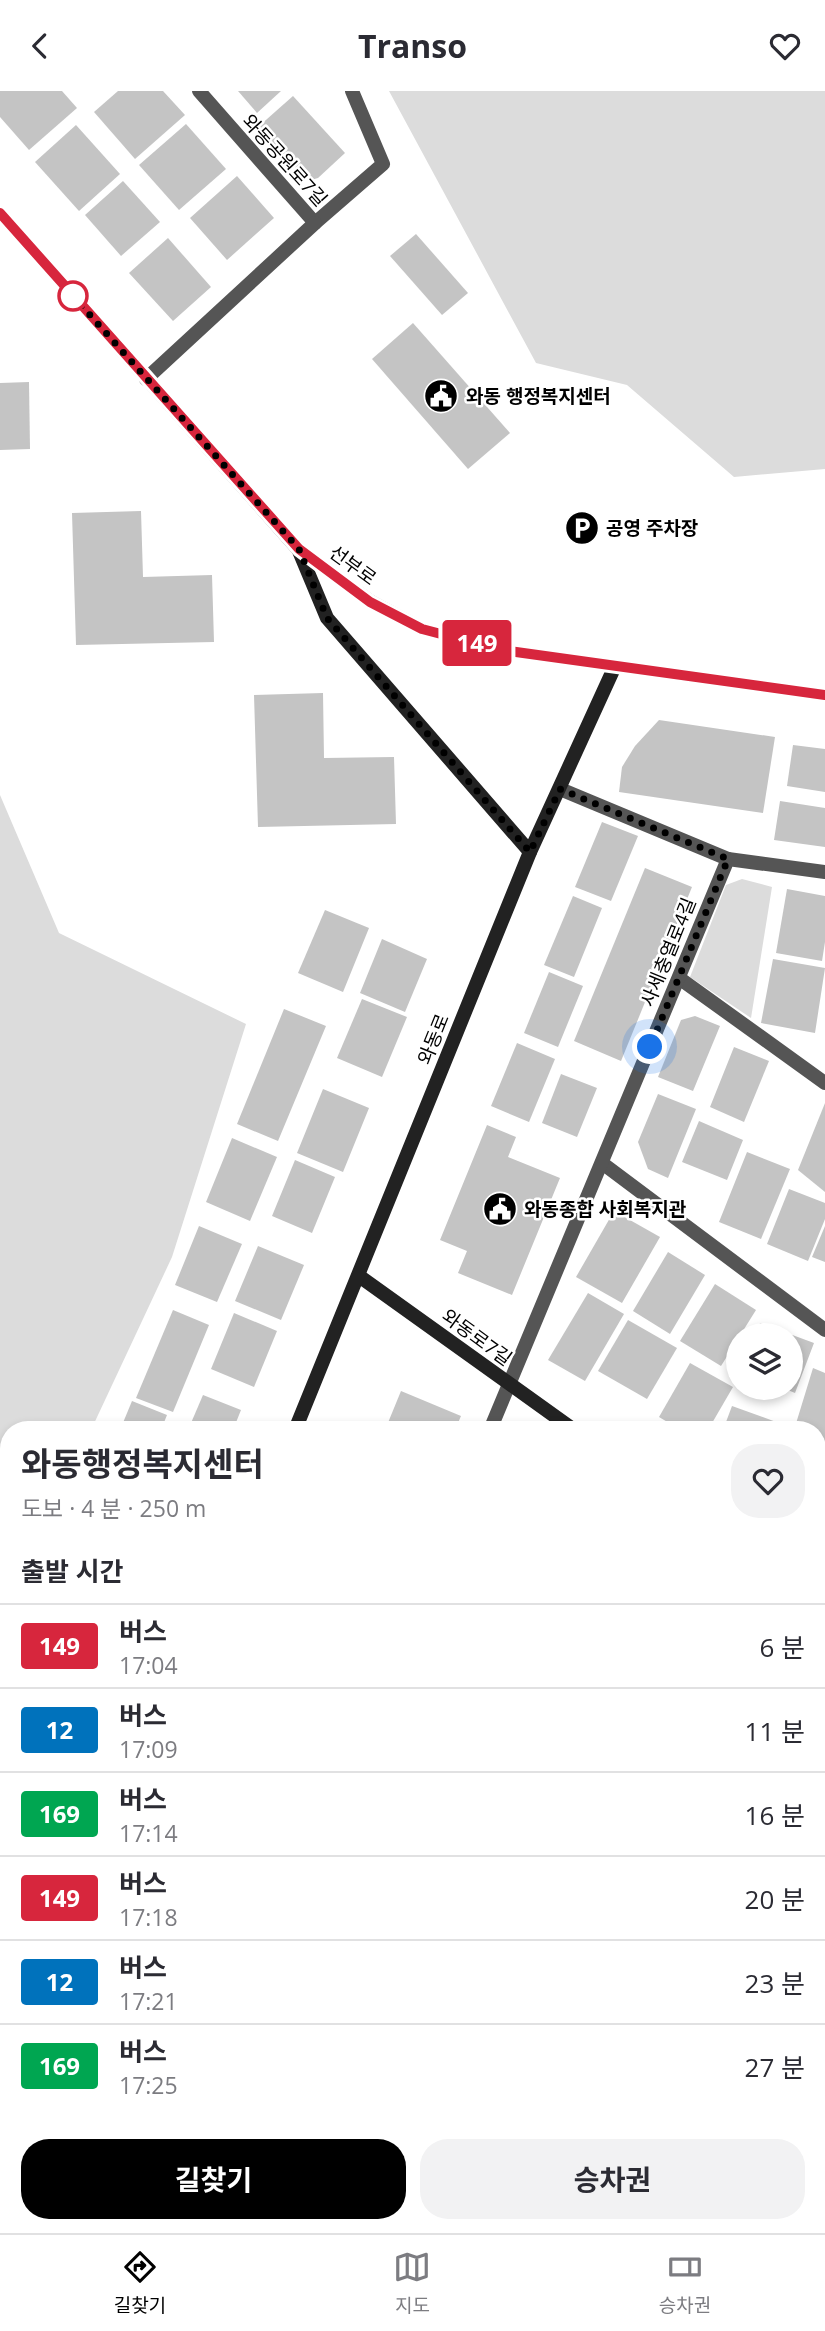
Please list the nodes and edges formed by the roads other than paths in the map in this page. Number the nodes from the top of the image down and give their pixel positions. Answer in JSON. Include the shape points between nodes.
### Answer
{"nodes":[{"id":1,"x":199,"y":91,"type":"edge"},
{"id":2,"x":352,"y":91,"type":"edge"},
{"id":3,"x":0,"y":213,"type":"edge"},
{"id":4,"x":315,"y":223,"type":"junction"},
{"id":5,"x":146,"y":379,"type":"junction"},
{"id":6,"x":299,"y":549,"type":"junction"},
{"id":7,"x":615,"y":666,"type":"junction"},
{"id":8,"x":825,"y":695,"type":"edge"},
{"id":9,"x":560,"y":789,"type":"junction"},
{"id":10,"x":530,"y":852,"type":"junction"},
{"id":11,"x":728,"y":859,"type":"junction"},
{"id":12,"x":825,"y":872,"type":"edge"},
{"id":13,"x":679,"y":978,"type":"junction"},
{"id":14,"x":825,"y":1083,"type":"edge"},
{"id":15,"x":602,"y":1163,"type":"junction"},
{"id":16,"x":359,"y":1276,"type":"junction"},
{"id":17,"x":825,"y":1330,"type":"edge"},
{"id":18,"x":509,"y":1383,"type":"junction"},
{"id":19,"x":299,"y":1421,"type":"edge"},
{"id":20,"x":494,"y":1421,"type":"edge"},
{"id":21,"x":562,"y":1421,"type":"edge"}],
"edges":[{"from":1,"to":4,"type":"street","name":"와동공원로7길"},
{"from":2,"to":4,"type":"street","name":"와동공원로7길","via":[[383,163]]},
{"from":3,"to":5,"type":"main road","name":"선부로"},
{"from":4,"to":5,"type":"street"},
{"from":5,"to":6,"type":"main road","name":"선부로"},
{"from":6,"to":7,"type":"main road","name":"선부로","via":[[370,602],[422,629],[502,650]]},
{"from":6,"to":10,"type":"main road","via":[[327,618]]},
{"from":7,"to":8,"type":"main road","name":"선부로"},
{"from":7,"to":9,"type":"main road","name":"와동로"},
{"from":9,"to":10,"type":"main road","name":"와동로"},
{"from":9,"to":11,"type":"street"},
{"from":10,"to":16,"type":"main road","name":"와동로"},
{"from":11,"to":12,"type":"street"},
{"from":11,"to":13,"type":"street","name":"사세충열로4길"},
{"from":13,"to":14,"type":"street"},
{"from":13,"to":15,"type":"street","name":"사세충열로4길"},
{"from":15,"to":17,"type":"street"},
{"from":15,"to":18,"type":"street","name":"사세충열로4길"},
{"from":16,"to":18,"type":"main road","name":"와동로7길"},
{"from":16,"to":19,"type":"main road","name":"와동로"},
{"from":18,"to":20,"type":"street","name":"사세충열로4길"},
{"from":18,"to":21,"type":"main road","name":"와동로7길"}]}
